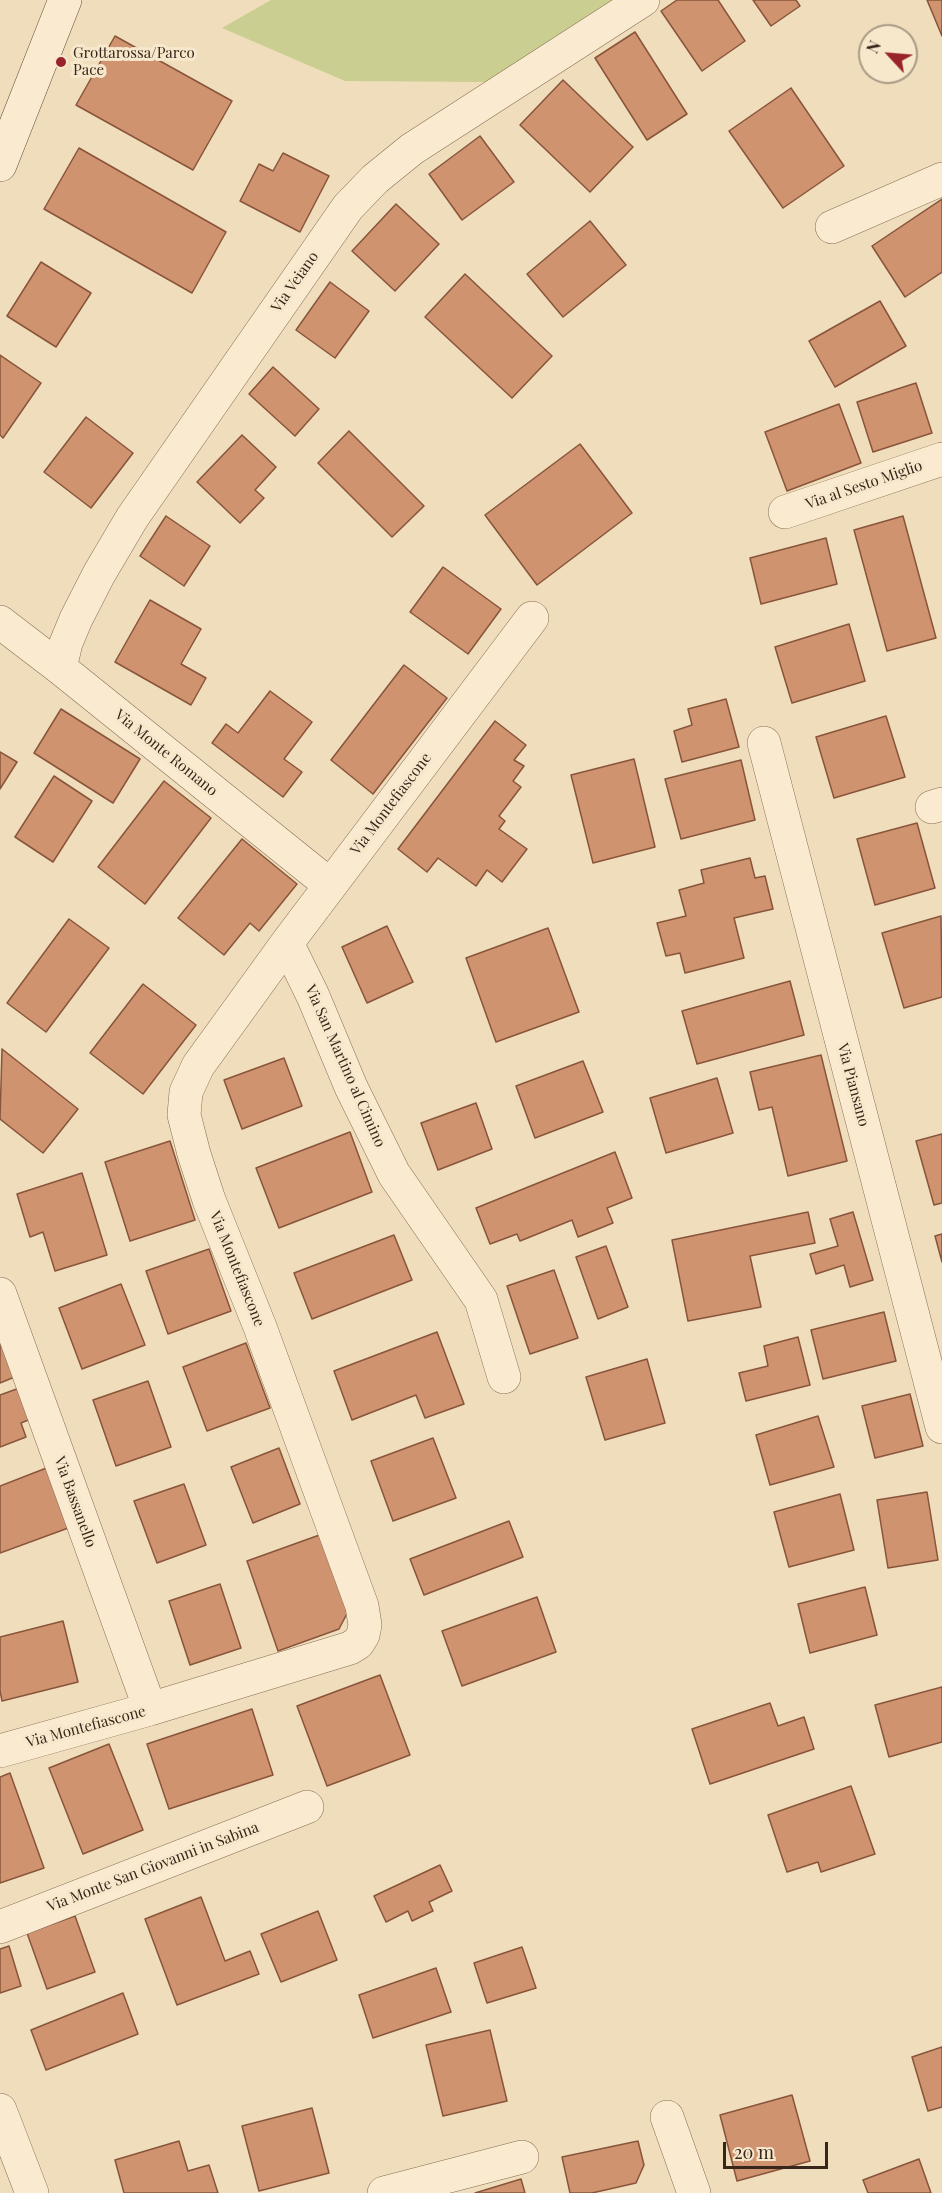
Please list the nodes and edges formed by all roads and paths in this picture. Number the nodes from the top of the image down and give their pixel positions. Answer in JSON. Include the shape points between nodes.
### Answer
{"nodes":[{"id":1,"x":65,"y":0,"type":"edge"},
{"id":2,"x":643,"y":0,"type":"edge"},
{"id":3,"x":0,"y":165,"type":"edge"},
{"id":4,"x":942,"y":179,"type":"edge"},
{"id":5,"x":832,"y":227,"type":"dead end"},
{"id":6,"x":942,"y":459,"type":"edge"},
{"id":7,"x":785,"y":512,"type":"dead end"},
{"id":8,"x":532,"y":618,"type":"dead end"},
{"id":9,"x":0,"y":622,"type":"edge"},
{"id":10,"x":60,"y":668,"type":"junction"},
{"id":11,"x":764,"y":743,"type":"dead end"},
{"id":12,"x":330,"y":885,"type":"junction"},
{"id":13,"x":287,"y":943,"type":"junction"},
{"id":14,"x":0,"y":1294,"type":"edge"},
{"id":15,"x":930,"y":1334,"type":"edge"},
{"id":16,"x":504,"y":1377,"type":"dead end"},
{"id":17,"x":942,"y":1427,"type":"edge"},
{"id":18,"x":150,"y":1710,"type":"junction"},
{"id":19,"x":0,"y":1751,"type":"edge"},
{"id":20,"x":307,"y":1807,"type":"dead end"},
{"id":21,"x":0,"y":1927,"type":"edge"},
{"id":22,"x":0,"y":2110,"type":"edge"},
{"id":23,"x":667,"y":2116,"type":"dead end"},
{"id":24,"x":522,"y":2157,"type":"dead end"},
{"id":25,"x":32,"y":2193,"type":"edge"},
{"id":26,"x":384,"y":2193,"type":"edge"},
{"id":27,"x":694,"y":2193,"type":"edge"}],
"edges":[{"from":1,"to":3,"type":"street"},
{"from":2,"to":10,"type":"street","name":"Via Veiano","via":[[412,149],[348,207],[132,518],[76,619]]},
{"from":4,"to":5,"type":"street"},
{"from":6,"to":7,"type":"street","name":"Via al Sesto Miglio"},
{"from":8,"to":12,"type":"street","name":"Via Montefiascone"},
{"from":9,"to":10,"type":"street","name":"Via Monte Romano"},
{"from":10,"to":12,"type":"street","name":"Via Monte Romano"},
{"from":11,"to":15,"type":"street","name":"Via Piansano"},
{"from":12,"to":13,"type":"street","name":"Via Montefiascone"},
{"from":13,"to":16,"type":"street","name":"Via San Martino al Cimino","via":[[394,1174],[481,1300]]},
{"from":13,"to":18,"type":"street","name":"Via Montefiascone","via":[[192,1076],[184,1115],[209,1200],[362,1606],[365,1630],[361,1640],[350,1648]]},
{"from":14,"to":18,"type":"street","name":"Via Bassanello"},
{"from":15,"to":17,"type":"street","name":"Via Piansano"},
{"from":18,"to":19,"type":"street","name":"Via Montefiascone"},
{"from":20,"to":21,"type":"street","name":"Via Monte San Giovanni in Sabina"},
{"from":22,"to":25,"type":"street"},
{"from":23,"to":27,"type":"street"},
{"from":24,"to":26,"type":"street"}]}
